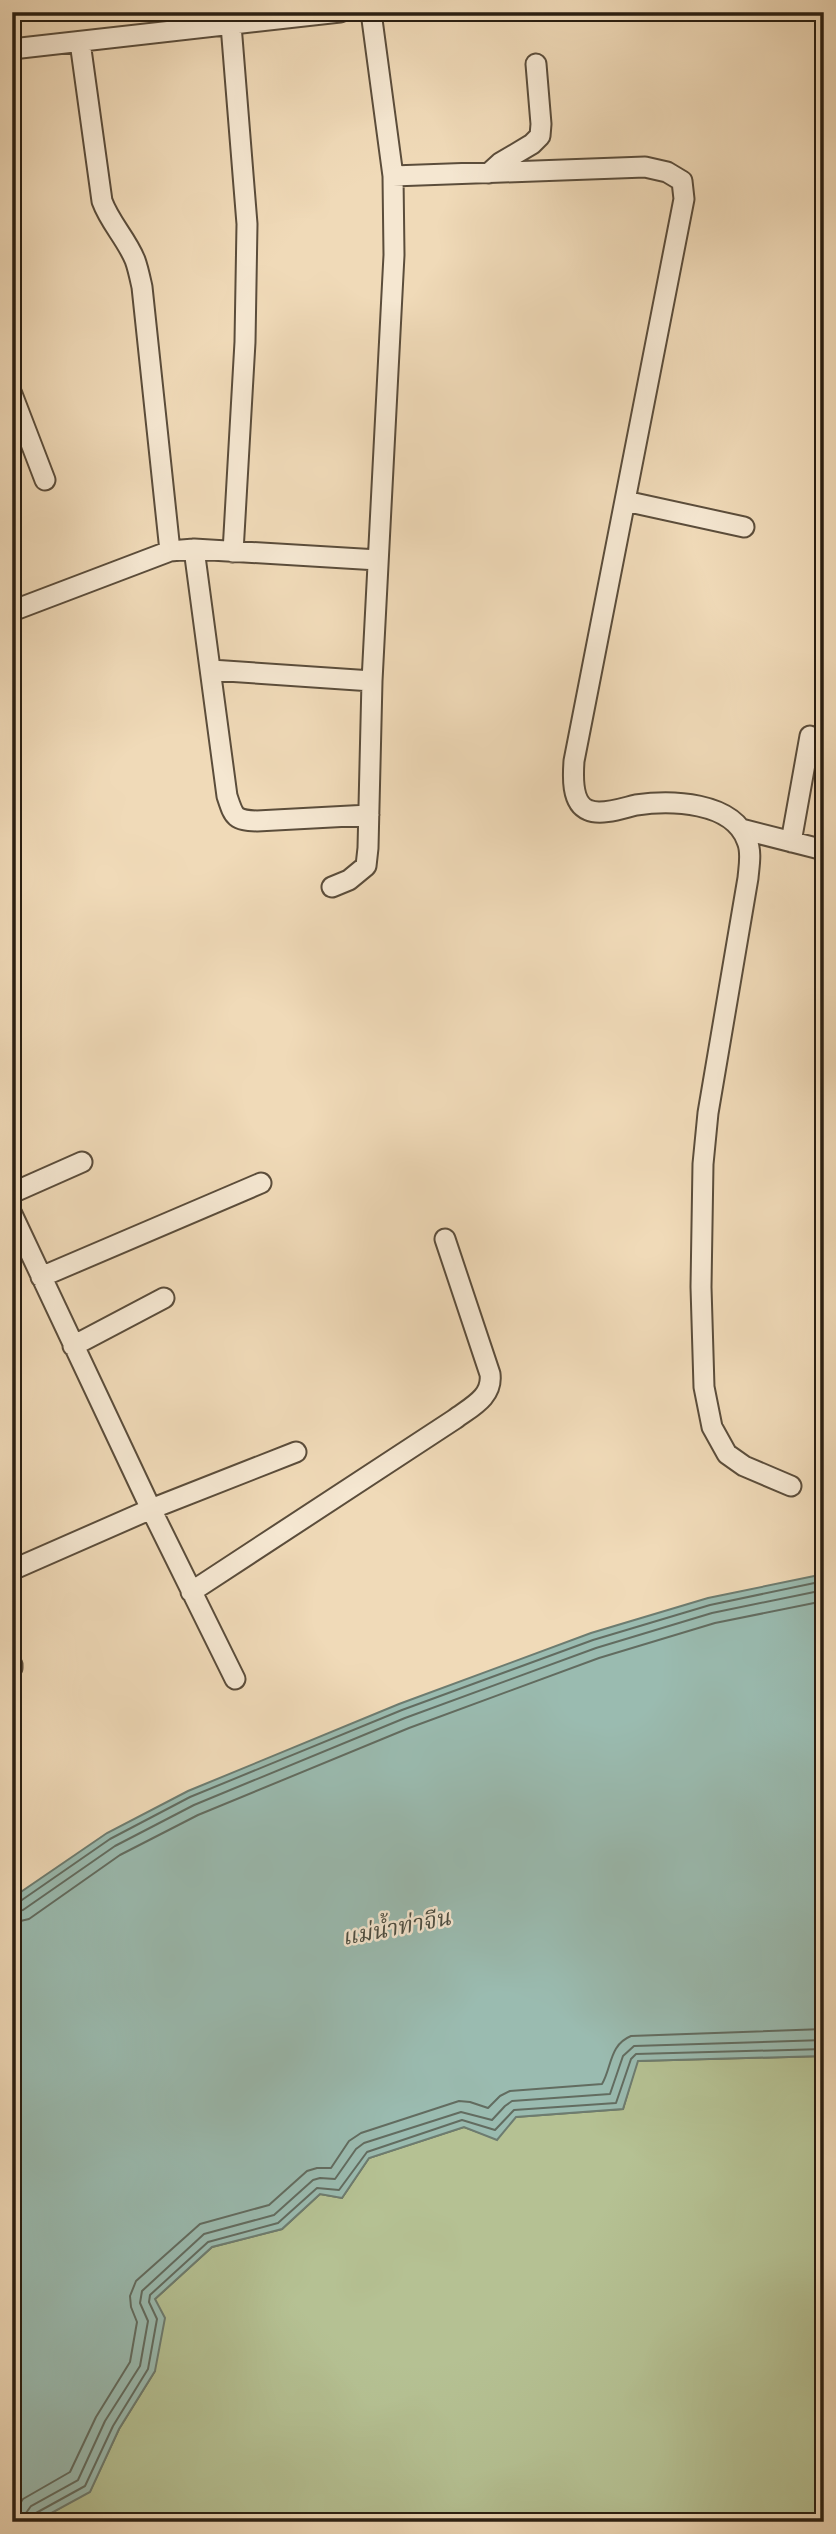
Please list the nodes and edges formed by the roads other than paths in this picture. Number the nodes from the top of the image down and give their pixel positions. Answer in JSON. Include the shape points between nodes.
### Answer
{"nodes":[{"id":1,"x":340,"y":12,"type":"edge"},
{"id":2,"x":371,"y":12,"type":"edge"},
{"id":3,"x":231,"y":24,"type":"junction"},
{"id":4,"x":80,"y":42,"type":"junction"},
{"id":5,"x":12,"y":49,"type":"edge"},
{"id":6,"x":536,"y":64,"type":"dead end"},
{"id":7,"x":489,"y":173,"type":"junction"},
{"id":8,"x":393,"y":176,"type":"junction"},
{"id":9,"x":12,"y":394,"type":"edge"},
{"id":10,"x":45,"y":480,"type":"dead end"},
{"id":11,"x":625,"y":502,"type":"junction"},
{"id":12,"x":744,"y":527,"type":"dead end"},
{"id":13,"x":194,"y":549,"type":"junction"},
{"id":14,"x":170,"y":551,"type":"junction"},
{"id":15,"x":233,"y":552,"type":"junction"},
{"id":16,"x":378,"y":560,"type":"junction"},
{"id":17,"x":12,"y":611,"type":"edge"},
{"id":18,"x":211,"y":670,"type":"junction"},
{"id":19,"x":372,"y":681,"type":"junction"},
{"id":20,"x":810,"y":736,"type":"dead end"},
{"id":21,"x":369,"y":815,"type":"junction"},
{"id":22,"x":741,"y":829,"type":"junction"},
{"id":23,"x":791,"y":842,"type":"junction"},
{"id":24,"x":824,"y":850,"type":"edge"},
{"id":25,"x":331,"y":887,"type":"dead end"},
{"id":26,"x":82,"y":1162,"type":"dead end"},
{"id":27,"x":261,"y":1183,"type":"dead end"},
{"id":28,"x":12,"y":1193,"type":"edge"},
{"id":29,"x":12,"y":1214,"type":"edge"},
{"id":30,"x":445,"y":1239,"type":"dead end"},
{"id":31,"x":41,"y":1278,"type":"junction"},
{"id":32,"x":164,"y":1298,"type":"dead end"},
{"id":33,"x":73,"y":1346,"type":"junction"},
{"id":34,"x":296,"y":1452,"type":"dead end"},
{"id":35,"x":792,"y":1486,"type":"dead end"},
{"id":36,"x":151,"y":1509,"type":"junction"},
{"id":37,"x":12,"y":1570,"type":"edge"},
{"id":38,"x":191,"y":1592,"type":"junction"},
{"id":39,"x":235,"y":1679,"type":"dead end"}],
"edges":[{"from":1,"to":3,"type":"street"},
{"from":2,"to":8,"type":"street"},
{"from":3,"to":4,"type":"street"},
{"from":3,"to":15,"type":"street","via":[[247,224],[245,355]]},
{"from":4,"to":5,"type":"street"},
{"from":4,"to":14,"type":"street","via":[[102,201],[108,219],[135,260],[142,287]]},
{"from":6,"to":7,"type":"street","via":[[540,136]]},
{"from":7,"to":8,"type":"street"},
{"from":7,"to":11,"type":"street","via":[[645,167],[682,181],[684,199]]},
{"from":8,"to":16,"type":"street","via":[[392,323]]},
{"from":9,"to":10,"type":"street"},
{"from":11,"to":12,"type":"street"},
{"from":11,"to":22,"type":"street","via":[[574,761],[573,783],[579,802],[587,810],[601,812],[660,802],[685,803],[728,817]]},
{"from":13,"to":14,"type":"street"},
{"from":13,"to":15,"type":"street"},
{"from":13,"to":18,"type":"street"},
{"from":14,"to":17,"type":"street"},
{"from":15,"to":16,"type":"street"},
{"from":16,"to":19,"type":"street"},
{"from":18,"to":19,"type":"street"},
{"from":18,"to":21,"type":"street","via":[[232,814],[240,820],[257,821]]},
{"from":19,"to":21,"type":"street"},
{"from":20,"to":23,"type":"street"},
{"from":21,"to":25,"type":"street","via":[[366,866]]},
{"from":22,"to":23,"type":"street"},
{"from":22,"to":35,"type":"street","via":[[750,849],[748,878],[703,1164],[704,1387],[712,1426],[727,1454]]},
{"from":23,"to":24,"type":"street"},
{"from":26,"to":28,"type":"street"},
{"from":27,"to":31,"type":"street"},
{"from":29,"to":31,"type":"street"},
{"from":30,"to":38,"type":"street","via":[[491,1374],[492,1385],[485,1395]]},
{"from":31,"to":33,"type":"street"},
{"from":32,"to":33,"type":"street"},
{"from":33,"to":36,"type":"street"},
{"from":34,"to":36,"type":"street"},
{"from":36,"to":37,"type":"street"},
{"from":36,"to":38,"type":"street"},
{"from":38,"to":39,"type":"street"}]}
